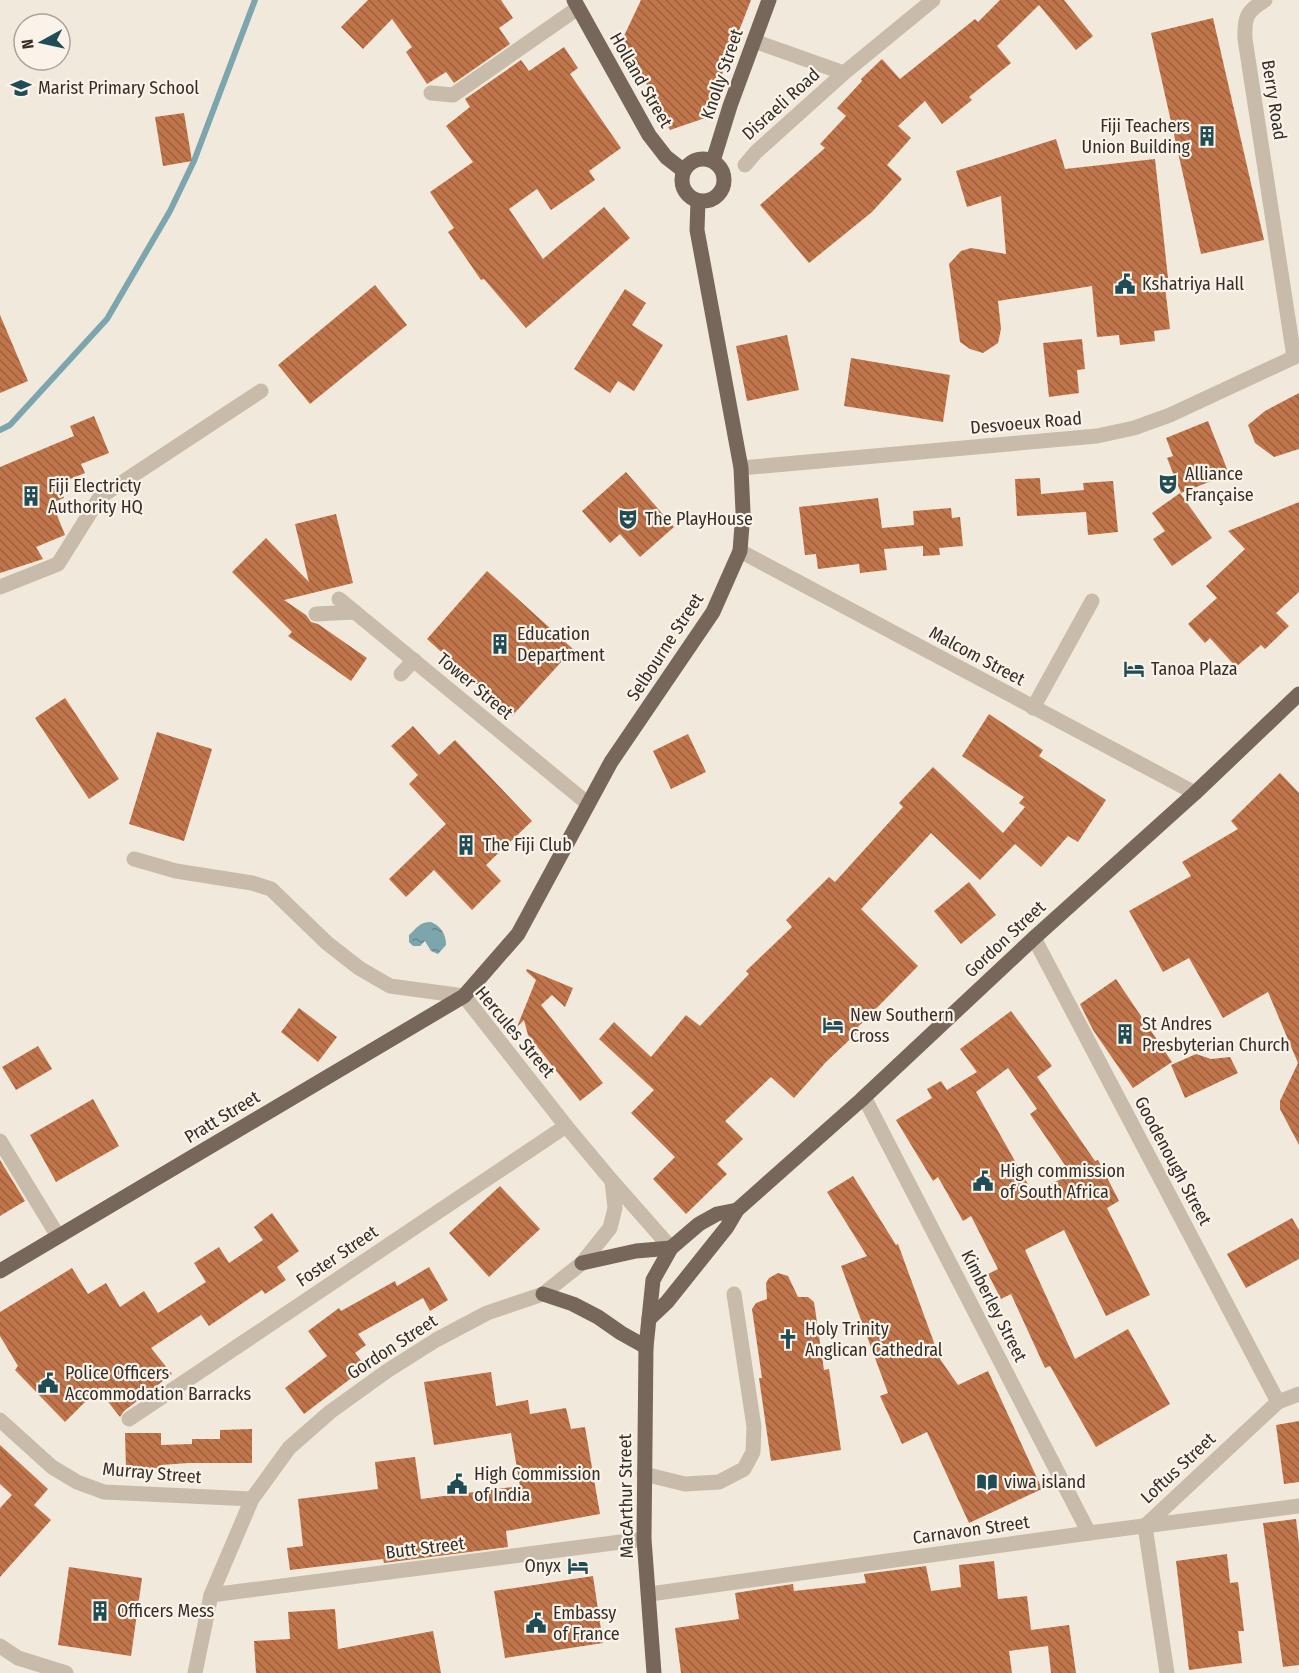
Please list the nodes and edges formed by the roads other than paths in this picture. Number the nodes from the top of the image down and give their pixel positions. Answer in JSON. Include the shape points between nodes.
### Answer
{"nodes":[{"id":1,"x":769,"y":0,"type":"edge"},
{"id":2,"x":933,"y":0,"type":"edge"},
{"id":3,"x":1265,"y":0,"type":"edge"},
{"id":4,"x":576,"y":4,"type":"edge"},
{"id":5,"x":754,"y":41,"type":"junction"},
{"id":6,"x":844,"y":73,"type":"junction"},
{"id":7,"x":431,"y":93,"type":"dead end"},
{"id":8,"x":713,"y":161,"type":"junction"},
{"id":9,"x":745,"y":165,"type":"dead end"},
{"id":10,"x":684,"y":171,"type":"junction"},
{"id":11,"x":698,"y":201,"type":"junction"},
{"id":12,"x":1297,"y":356,"type":"edge"},
{"id":13,"x":261,"y":391,"type":"dead end"},
{"id":14,"x":741,"y":468,"type":"junction"},
{"id":15,"x":740,"y":552,"type":"junction"},
{"id":16,"x":0,"y":587,"type":"edge"},
{"id":17,"x":339,"y":599,"type":"dead end"},
{"id":18,"x":1092,"y":602,"type":"dead end"},
{"id":19,"x":355,"y":612,"type":"junction"},
{"id":20,"x":316,"y":614,"type":"dead end"},
{"id":21,"x":414,"y":660,"type":"junction"},
{"id":22,"x":401,"y":675,"type":"dead end"},
{"id":23,"x":1299,"y":694,"type":"edge"},
{"id":24,"x":1033,"y":708,"type":"junction"},
{"id":25,"x":1195,"y":793,"type":"junction"},
{"id":26,"x":587,"y":803,"type":"junction"},
{"id":27,"x":134,"y":859,"type":"dead end"},
{"id":28,"x":1034,"y":938,"type":"junction"},
{"id":29,"x":464,"y":996,"type":"junction"},
{"id":30,"x":864,"y":1097,"type":"junction"},
{"id":31,"x":566,"y":1126,"type":"junction"},
{"id":32,"x":0,"y":1141,"type":"edge"},
{"id":33,"x":612,"y":1181,"type":"junction"},
{"id":34,"x":737,"y":1210,"type":"junction"},
{"id":35,"x":58,"y":1236,"type":"junction"},
{"id":36,"x":671,"y":1248,"type":"junction"},
{"id":37,"x":582,"y":1263,"type":"junction"},
{"id":38,"x":0,"y":1271,"type":"edge"},
{"id":39,"x":543,"y":1294,"type":"junction"},
{"id":40,"x":734,"y":1294,"type":"dead end"},
{"id":41,"x":649,"y":1318,"type":"junction"},
{"id":42,"x":646,"y":1347,"type":"junction"},
{"id":43,"x":1299,"y":1394,"type":"edge"},
{"id":44,"x":1278,"y":1402,"type":"junction"},
{"id":45,"x":129,"y":1419,"type":"dead end"},
{"id":46,"x":0,"y":1420,"type":"edge"},
{"id":47,"x":644,"y":1474,"type":"junction"},
{"id":48,"x":252,"y":1499,"type":"junction"},
{"id":49,"x":1299,"y":1506,"type":"edge"},
{"id":50,"x":1145,"y":1526,"type":"junction"},
{"id":51,"x":1089,"y":1533,"type":"junction"},
{"id":52,"x":644,"y":1539,"type":"junction"},
{"id":53,"x":650,"y":1594,"type":"junction"},
{"id":54,"x":212,"y":1595,"type":"junction"},
{"id":55,"x":0,"y":1646,"type":"edge"},
{"id":56,"x":66,"y":1673,"type":"edge"},
{"id":57,"x":195,"y":1673,"type":"edge"},
{"id":58,"x":654,"y":1673,"type":"edge"},
{"id":59,"x":1167,"y":1673,"type":"edge"}],
"edges":[{"from":1,"to":5,"type":"main road","name":"Knolly Street"},
{"from":2,"to":6,"type":"street","name":"Disraeli Road"},
{"from":3,"to":12,"type":"street","name":"Berry Road","via":[[1248,13],[1245,39]]},
{"from":4,"to":7,"type":"street","via":[[453,95]]},
{"from":4,"to":10,"type":"main road","name":"Holland Street","via":[[649,135],[666,157]]},
{"from":5,"to":6,"type":"street","name":"Disraeli Road"},
{"from":5,"to":8,"type":"main road","name":"Knolly Street"},
{"from":6,"to":9,"type":"street","name":"Disraeli Road"},
{"from":8,"to":10,"type":"main road","via":[[693,161]]},
{"from":8,"to":11,"type":"main road","via":[[725,177],[722,191],[712,200]]},
{"from":10,"to":11,"type":"main road","via":[[683,186]]},
{"from":11,"to":14,"type":"main road","name":"Selbourne Street","via":[[698,230]]},
{"from":12,"to":14,"type":"street","name":"Desvoeux Road","via":[[1170,415],[1097,436]]},
{"from":13,"to":16,"type":"street","via":[[100,497],[58,564]]},
{"from":14,"to":15,"type":"main road","name":"Selbourne Street"},
{"from":15,"to":24,"type":"street","name":"Malcom Street"},
{"from":15,"to":26,"type":"main road","name":"Selbourne Street","via":[[713,612]]},
{"from":17,"to":19,"type":"street","name":"Tower Street"},
{"from":18,"to":24,"type":"street"},
{"from":19,"to":20,"type":"street"},
{"from":19,"to":21,"type":"street","name":"Tower Street"},
{"from":21,"to":22,"type":"street"},
{"from":21,"to":26,"type":"street","name":"Tower Street"},
{"from":23,"to":25,"type":"main road","name":"Gordon Street"},
{"from":24,"to":25,"type":"street","name":"Malcom Street"},
{"from":25,"to":28,"type":"main road","name":"Gordon Street"},
{"from":26,"to":29,"type":"main road","name":"Selbourne Street","via":[[518,934]]},
{"from":27,"to":29,"type":"street","name":"Hercules Street","via":[[271,889],[327,943],[390,986]]},
{"from":28,"to":30,"type":"main road","name":"Gordon Street"},
{"from":28,"to":44,"type":"street","name":"Goodenough Street"},
{"from":29,"to":31,"type":"street","name":"Hercules Street"},
{"from":29,"to":35,"type":"main road","name":"Pratt Street"},
{"from":30,"to":34,"type":"main road","name":"Gordon Street"},
{"from":30,"to":51,"type":"street","name":"Kimberley Street"},
{"from":31,"to":33,"type":"street","name":"Hercules Street"},
{"from":31,"to":45,"type":"street","name":"Foster Street"},
{"from":32,"to":35,"type":"street"},
{"from":33,"to":36,"type":"street"},
{"from":33,"to":37,"type":"street","name":"Gordon Street","via":[[615,1208],[610,1228]]},
{"from":34,"to":36,"type":"main road","name":"MacArthur Street","via":[[708,1219]]},
{"from":34,"to":41,"type":"main road","via":[[667,1302]]},
{"from":35,"to":38,"type":"main road","name":"Pratt Street"},
{"from":36,"to":37,"type":"main road"},
{"from":36,"to":41,"type":"main road","name":"MacArthur Street","via":[[653,1280]]},
{"from":37,"to":39,"type":"street","name":"Gordon Street"},
{"from":39,"to":42,"type":"main road","via":[[573,1304]]},
{"from":39,"to":48,"type":"street","name":"Gordon Street","via":[[488,1313],[387,1371],[289,1448]]},
{"from":40,"to":47,"type":"street","via":[[754,1427],[753,1452],[744,1469],[719,1482],[685,1484]]},
{"from":41,"to":42,"type":"main road","name":"MacArthur Street"},
{"from":42,"to":47,"type":"main road","name":"MacArthur Street"},
{"from":43,"to":44,"type":"street","name":"Loftus Street"},
{"from":44,"to":50,"type":"street","name":"Loftus Street"},
{"from":46,"to":48,"type":"street","name":"Murray Street","via":[[52,1467],[104,1492]]},
{"from":47,"to":52,"type":"main road","name":"MacArthur Street"},
{"from":48,"to":54,"type":"street","name":"Gordon Street"},
{"from":49,"to":50,"type":"street","name":"Carnavon Street"},
{"from":50,"to":51,"type":"street","name":"Carnavon Street"},
{"from":50,"to":59,"type":"street","name":"Loftus Street"},
{"from":51,"to":53,"type":"street","name":"Carnavon Street"},
{"from":52,"to":53,"type":"main road","name":"MacArthur Street"},
{"from":52,"to":54,"type":"street","name":"Butt Street"},
{"from":53,"to":58,"type":"main road","name":"MacArthur Street"},
{"from":54,"to":57,"type":"street","name":"Gordon Street"},
{"from":55,"to":56,"type":"street","via":[[18,1658]]}]}
